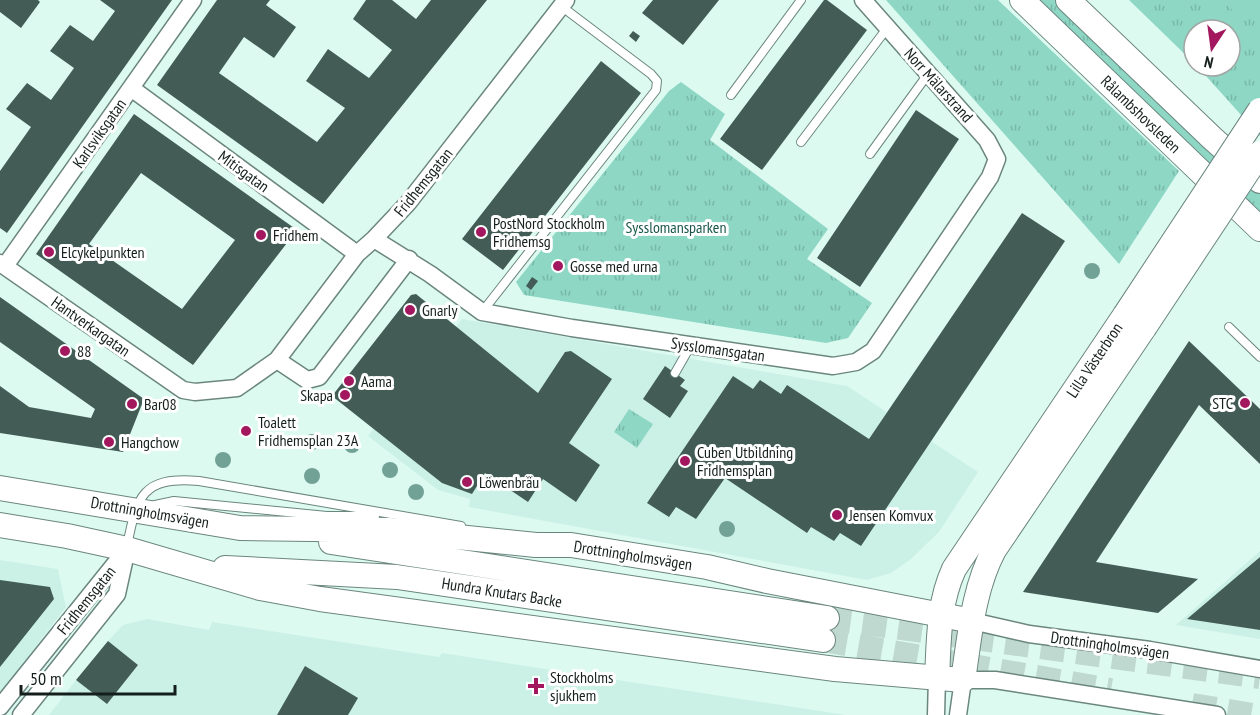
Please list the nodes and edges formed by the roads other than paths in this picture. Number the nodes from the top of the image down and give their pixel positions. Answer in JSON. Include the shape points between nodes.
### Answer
{"nodes":[{"id":1,"x":193,"y":0,"type":"edge"},
{"id":2,"x":801,"y":0,"type":"edge"},
{"id":3,"x":863,"y":0,"type":"edge"},
{"id":4,"x":1022,"y":0,"type":"edge"},
{"id":5,"x":1068,"y":0,"type":"edge"},
{"id":6,"x":564,"y":3,"type":"edge"},
{"id":7,"x":888,"y":27,"type":"junction"},
{"id":8,"x":928,"y":74,"type":"junction"},
{"id":9,"x":131,"y":88,"type":"junction"},
{"id":10,"x":730,"y":94,"type":"dead end"},
{"id":11,"x":1260,"y":110,"type":"edge"},
{"id":12,"x":801,"y":142,"type":"dead end"},
{"id":13,"x":1260,"y":153,"type":"edge"},
{"id":14,"x":870,"y":154,"type":"dead end"},
{"id":15,"x":990,"y":177,"type":"joint"},
{"id":16,"x":1260,"y":181,"type":"edge"},
{"id":17,"x":1260,"y":229,"type":"edge"},
{"id":18,"x":374,"y":240,"type":"junction"},
{"id":19,"x":357,"y":254,"type":"junction"},
{"id":20,"x":409,"y":259,"type":"junction"},
{"id":21,"x":3,"y":265,"type":"edge"},
{"id":22,"x":482,"y":312,"type":"junction"},
{"id":23,"x":1134,"y":321,"type":"junction"},
{"id":24,"x":1229,"y":327,"type":"dead end"},
{"id":25,"x":691,"y":345,"type":"junction"},
{"id":26,"x":1260,"y":357,"type":"edge"},
{"id":27,"x":278,"y":360,"type":"junction"},
{"id":28,"x":675,"y":373,"type":"dead end"},
{"id":29,"x":183,"y":390,"type":"joint"},
{"id":30,"x":0,"y":488,"type":"edge"},
{"id":31,"x":134,"y":510,"type":"junction"},
{"id":32,"x":398,"y":515,"type":"junction"},
{"id":33,"x":0,"y":525,"type":"edge"},
{"id":34,"x":467,"y":527,"type":"dead end"},
{"id":35,"x":240,"y":528,"type":"junction"},
{"id":36,"x":490,"y":531,"type":"dead end"},
{"id":37,"x":571,"y":545,"type":"junction"},
{"id":38,"x":127,"y":549,"type":"junction"},
{"id":39,"x":178,"y":565,"type":"junction"},
{"id":40,"x":940,"y":615,"type":"junction"},
{"id":41,"x":972,"y":621,"type":"junction"},
{"id":42,"x":1260,"y":669,"type":"edge"},
{"id":43,"x":937,"y":678,"type":"junction"},
{"id":44,"x":963,"y":680,"type":"junction"},
{"id":45,"x":0,"y":707,"type":"edge"},
{"id":46,"x":21,"y":715,"type":"edge"},
{"id":47,"x":936,"y":715,"type":"edge"},
{"id":48,"x":958,"y":715,"type":"edge"},
{"id":49,"x":1217,"y":715,"type":"edge"}],
"edges":[{"from":1,"to":9,"type":"street","name":"Karlsviksgatan"},
{"from":2,"to":10,"type":"lane"},
{"from":3,"to":7,"type":"street","name":"Norr Mälarstrand"},
{"from":4,"to":17,"type":"main road","name":"Rålambshovsleden"},
{"from":5,"to":16,"type":"main road","name":"Rålambshovsleden"},
{"from":6,"to":18,"type":"street","name":"Fridhemsgatan","via":[[408,203]]},
{"from":6,"to":22,"type":"lane","via":[[651,74],[657,81],[656,90]]},
{"from":7,"to":8,"type":"street","name":"Norr Mälarstrand"},
{"from":7,"to":12,"type":"lane"},
{"from":8,"to":14,"type":"lane"},
{"from":8,"to":15,"type":"street","name":"Norr Mälarstrand","via":[[987,140],[997,159]]},
{"from":9,"to":19,"type":"street","name":"Mitisgatan"},
{"from":9,"to":21,"type":"street","name":"Karlsviksgatan"},
{"from":11,"to":23,"type":"main road","name":"Lilla Västerbron","bridge":true},
{"from":13,"to":23,"type":"main road","name":"Lilla Västerbron","bridge":true},
{"from":15,"to":25,"type":"street","name":"Sysslomansgatan","via":[[873,351],[856,362],[833,366]]},
{"from":18,"to":19,"type":"street","name":"Fridhemsgatan"},
{"from":18,"to":20,"type":"street","name":"Sysslomansgatan"},
{"from":19,"to":27,"type":"street","name":"Fridhemsgatan"},
{"from":20,"to":22,"type":"street","name":"Sysslomansgatan"},
{"from":20,"to":27,"type":"street","via":[[319,377],[307,380]]},
{"from":21,"to":29,"type":"street","name":"Hantverkargatan"},
{"from":22,"to":25,"type":"street","name":"Sysslomansgatan"},
{"from":23,"to":40,"type":"main road","name":"Lilla Västerbron","via":[[954,569]]},
{"from":23,"to":41,"type":"main road","name":"Lilla Västerbron","via":[[994,550],[984,569]]},
{"from":24,"to":26,"type":"lane"},
{"from":25,"to":28,"type":"lane"},
{"from":27,"to":29,"type":"street","name":"Fridhemsgatan","via":[[237,388]]},
{"from":30,"to":31,"type":"main road","name":"Drottningholmsvägen"},
{"from":31,"to":32,"type":"lane","via":[[174,501],[327,516]]},
{"from":31,"to":32,"type":"lane","via":[[148,490],[177,479]]},
{"from":31,"to":35,"type":"main road","name":"Drottningholmsvägen"},
{"from":31,"to":38,"type":"lane","name":"Fridhemsgatan"},
{"from":32,"to":34,"type":"lane"},
{"from":33,"to":38,"type":"main road"},
{"from":35,"to":37,"type":"main road","name":"Drottningholmsvägen","via":[[389,530]]},
{"from":35,"to":39,"type":"main road","name":"Hundra Knutars Backe","via":[[825,629],[397,577]]},
{"from":36,"to":37,"type":"lane"},
{"from":37,"to":40,"type":"main road","name":"Drottningholmsvägen","via":[[707,567]]},
{"from":38,"to":39,"type":"main road"},
{"from":38,"to":45,"type":"street","name":"Fridhemsgatan"},
{"from":38,"to":46,"type":"street","name":"Fridhemsgatan","via":[[117,594]]},
{"from":39,"to":43,"type":"main road","via":[[320,600],[835,669]]},
{"from":40,"to":41,"type":"main road","name":"Drottningholmsvägen"},
{"from":40,"to":43,"type":"main road","name":"Lilla Västerbron"},
{"from":41,"to":42,"type":"street","name":"Drottningholmsvägen","via":[[1029,634]]},
{"from":41,"to":44,"type":"main road","name":"Lilla Västerbron"},
{"from":43,"to":44,"type":"main road"},
{"from":43,"to":47,"type":"street"},
{"from":44,"to":48,"type":"street"},
{"from":44,"to":49,"type":"street","via":[[995,680]]}]}
